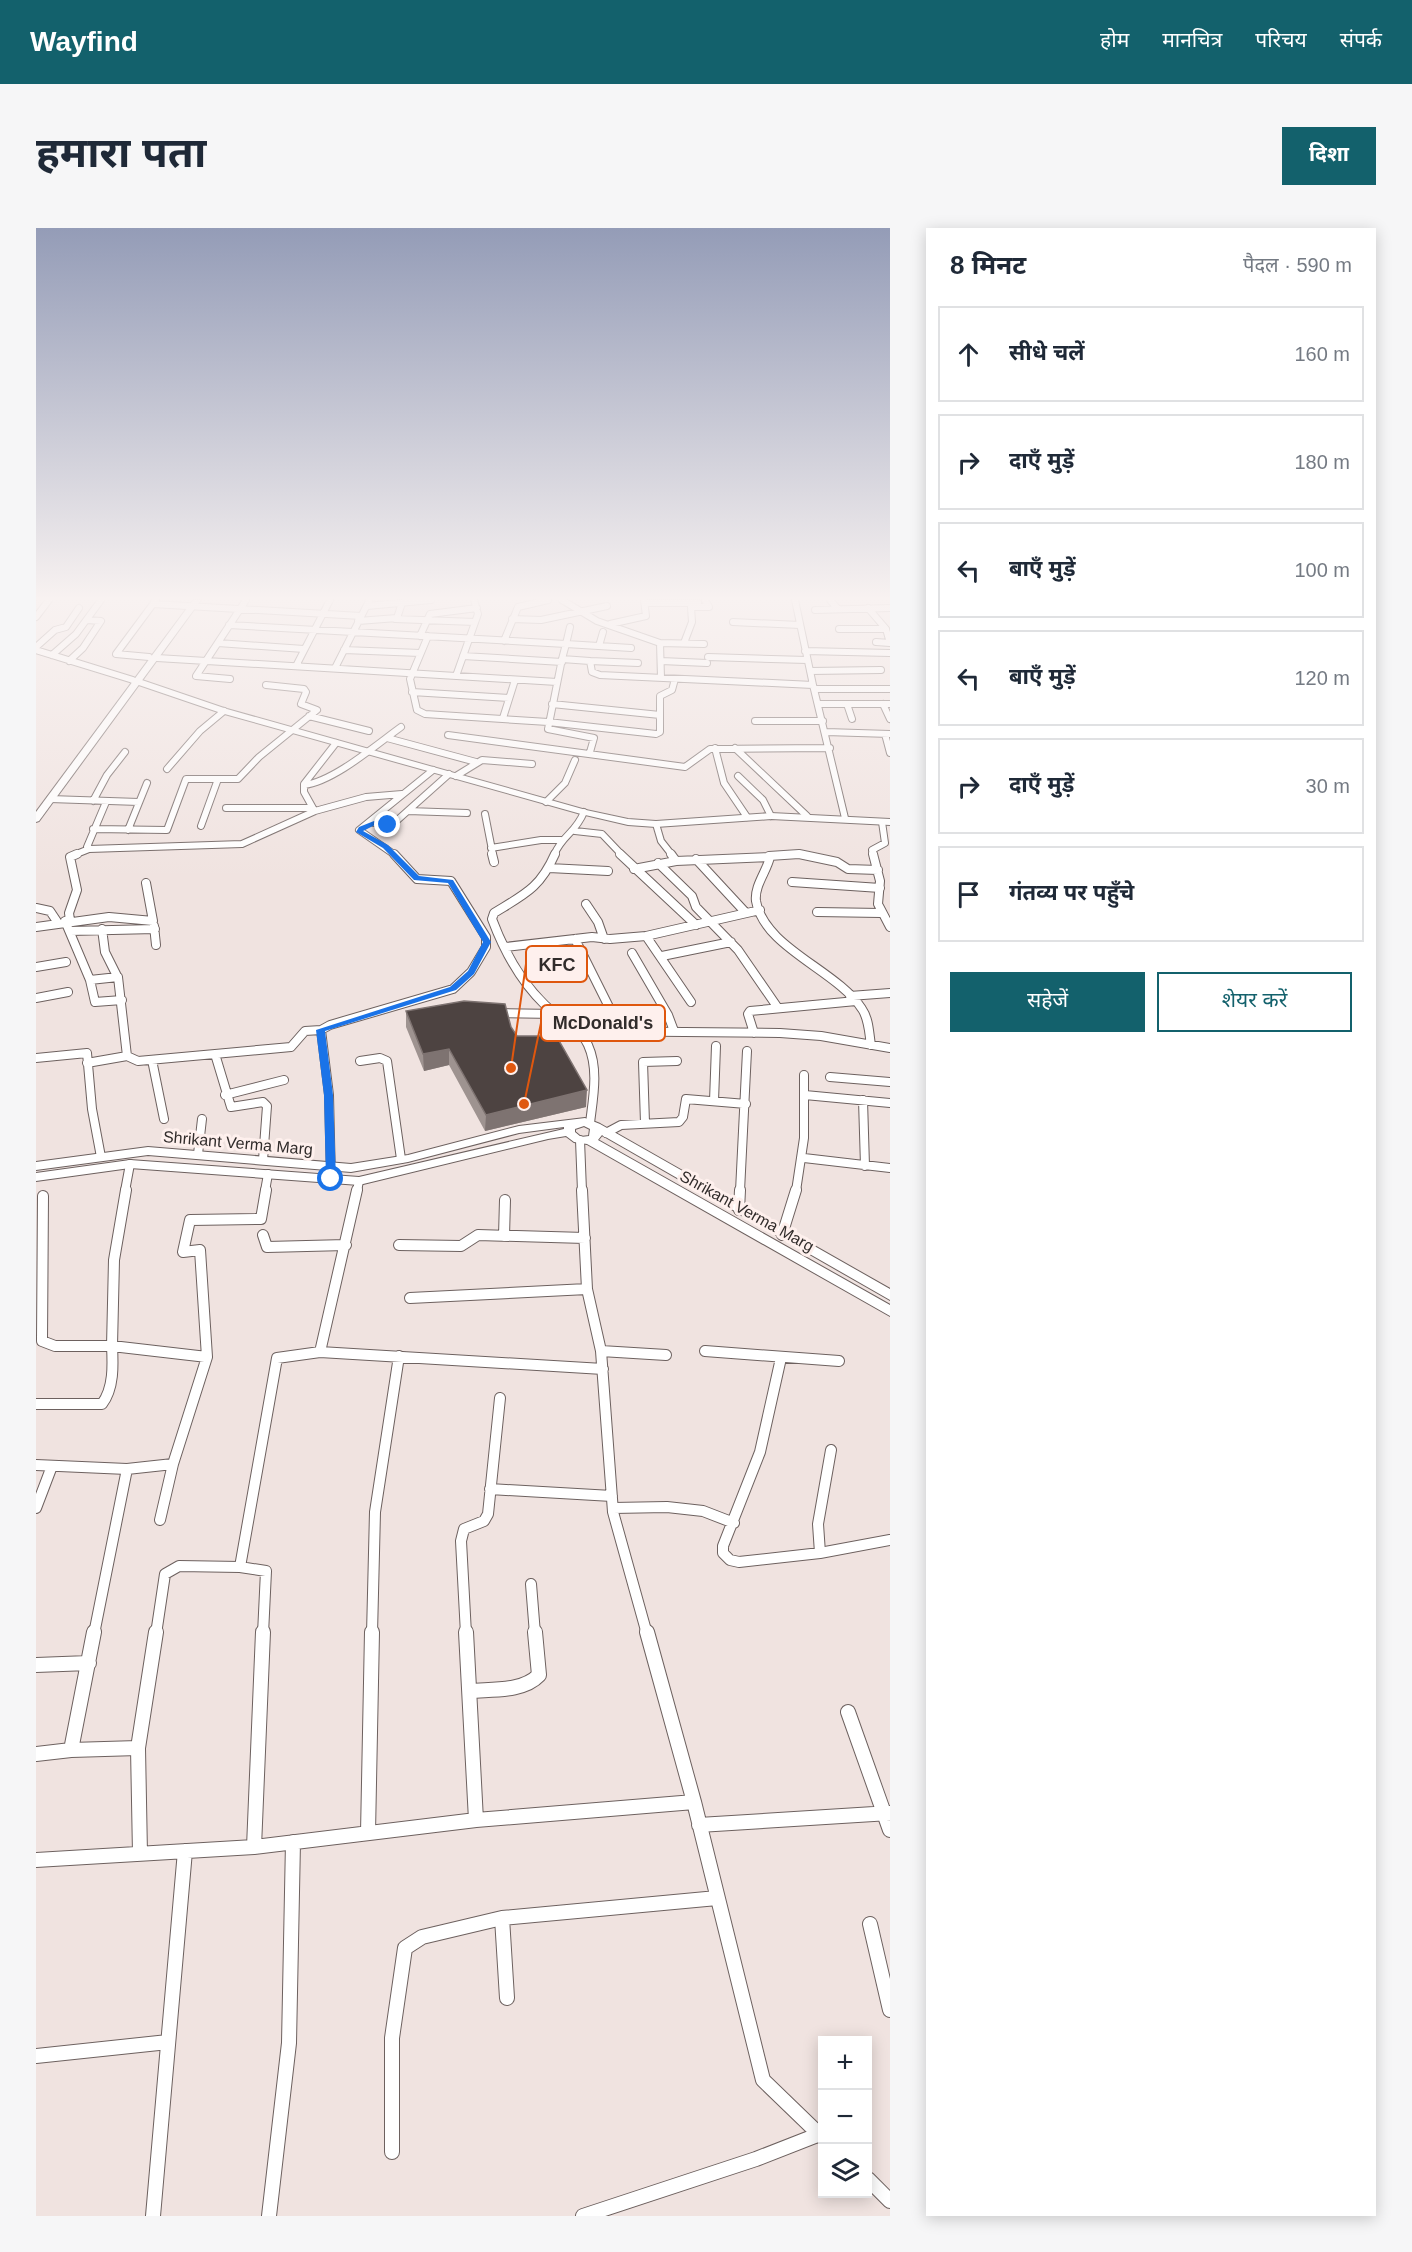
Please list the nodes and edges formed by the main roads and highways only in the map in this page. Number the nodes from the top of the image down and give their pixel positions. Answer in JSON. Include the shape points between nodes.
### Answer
{"nodes":[{"id":1,"x":127,"y":693,"type":"edge"},
{"id":2,"x":127,"y":693,"type":"edge"},
{"id":3,"x":36,"y":807,"type":"edge"},
{"id":4,"x":36,"y":819,"type":"edge"}],
"edges":[{"from":1,"to":4,"type":"main road"},
{"from":2,"to":3,"type":"main road"}]}
